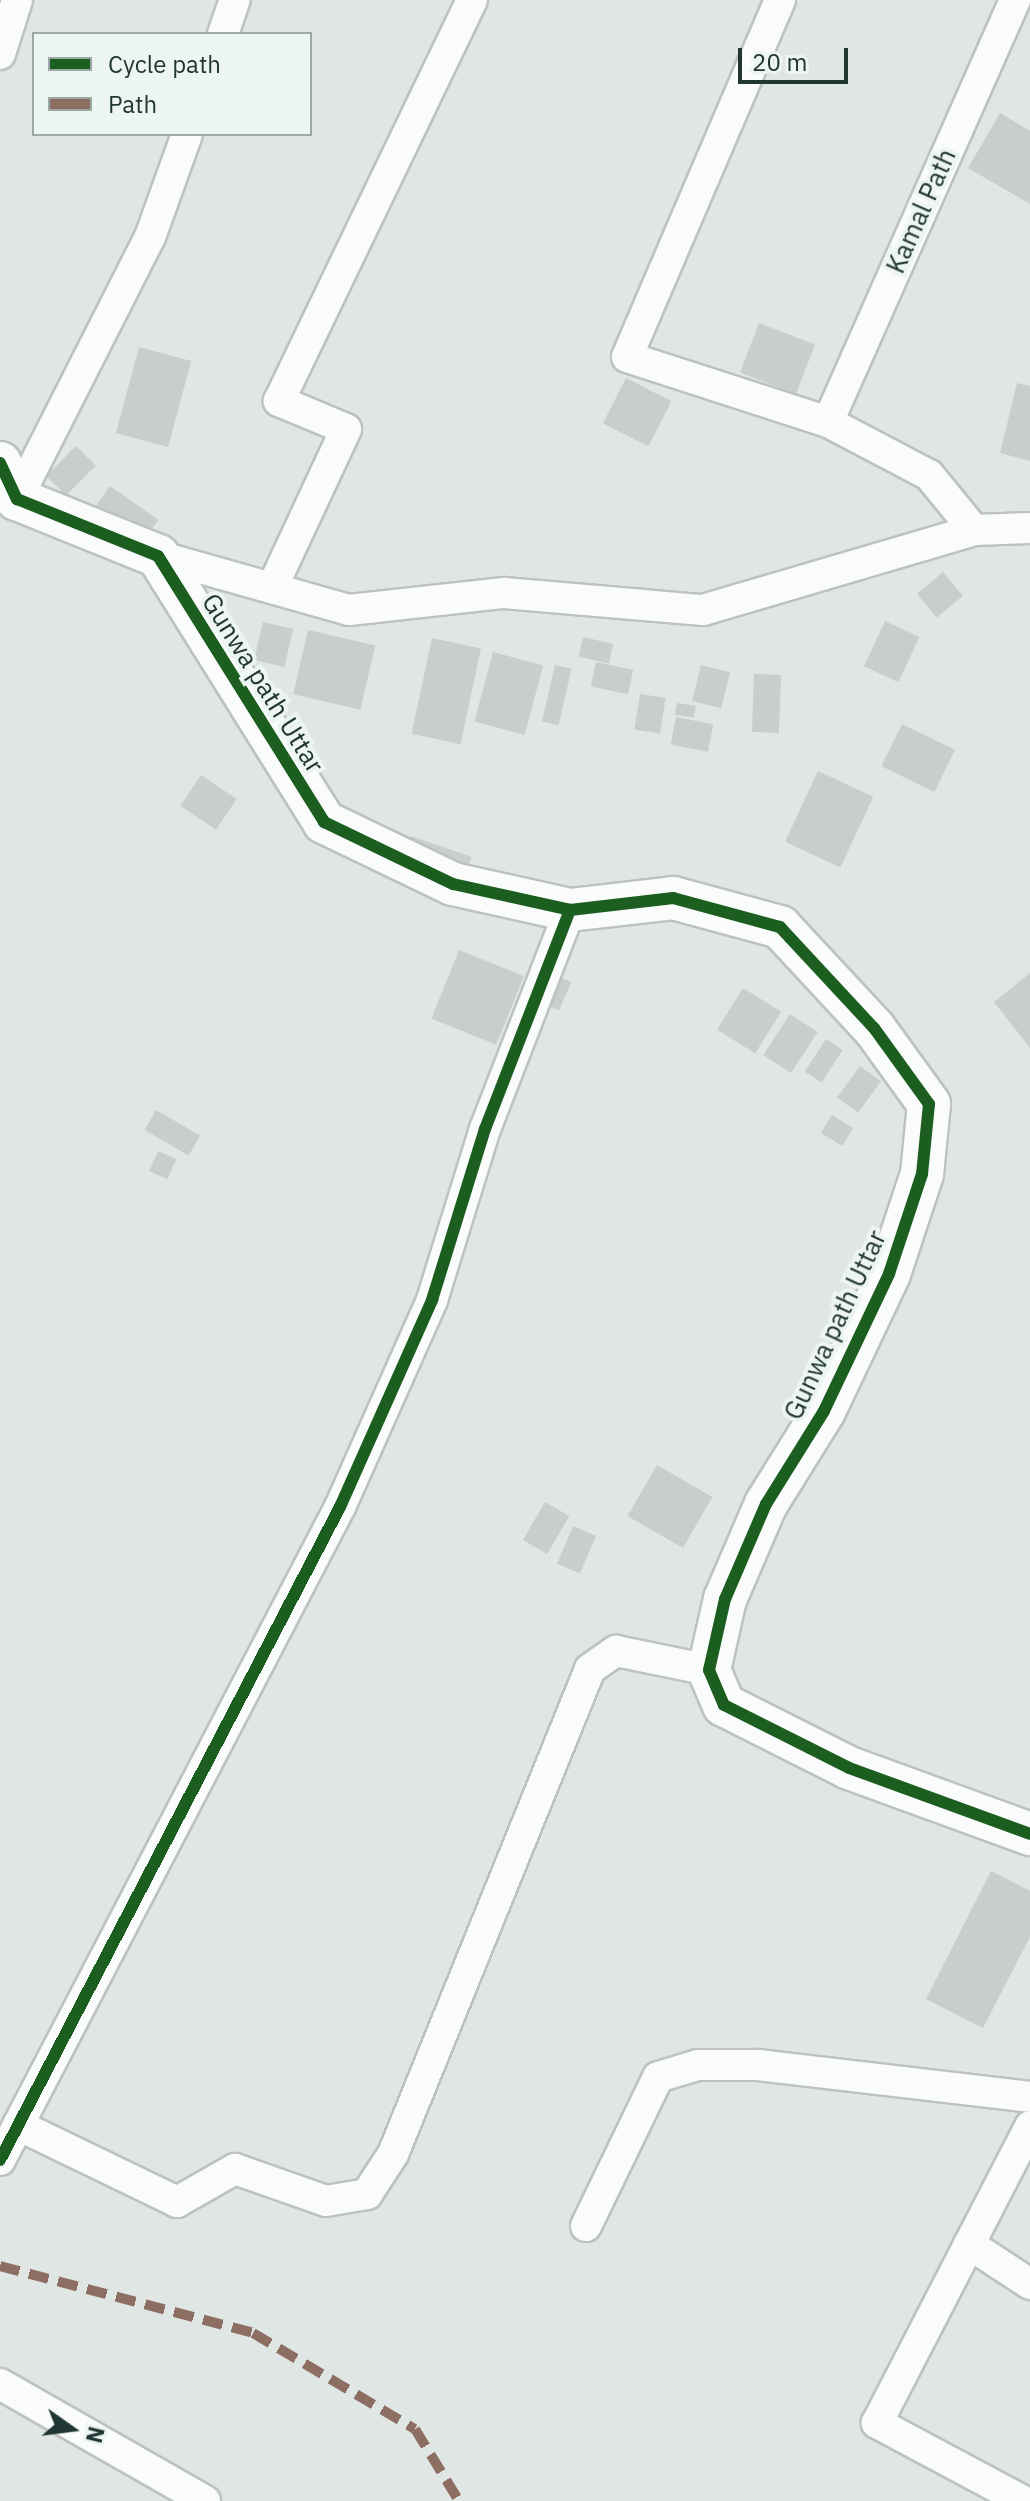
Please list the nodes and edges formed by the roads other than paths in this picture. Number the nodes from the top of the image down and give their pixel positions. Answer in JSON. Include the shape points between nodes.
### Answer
{"nodes":[{"id":1,"x":17,"y":0,"type":"edge"},
{"id":2,"x":235,"y":0,"type":"edge"},
{"id":3,"x":472,"y":0,"type":"edge"},
{"id":4,"x":780,"y":0,"type":"edge"},
{"id":5,"x":1015,"y":0,"type":"edge"},
{"id":6,"x":224,"y":32,"type":"edge"},
{"id":7,"x":0,"y":54,"type":"edge"},
{"id":8,"x":186,"y":136,"type":"edge"},
{"id":9,"x":828,"y":422,"type":"junction"},
{"id":10,"x":9,"y":481,"type":"edge"},
{"id":11,"x":1030,"y":528,"type":"edge"},
{"id":12,"x":974,"y":530,"type":"junction"},
{"id":13,"x":158,"y":556,"type":"junction"},
{"id":14,"x":272,"y":588,"type":"junction"},
{"id":15,"x":570,"y":910,"type":"junction"},
{"id":16,"x":709,"y":1670,"type":"junction"},
{"id":17,"x":1030,"y":1834,"type":"edge"},
{"id":18,"x":1030,"y":2097,"type":"edge"},
{"id":19,"x":18,"y":2125,"type":"junction"},
{"id":20,"x":1030,"y":2126,"type":"edge"},
{"id":21,"x":0,"y":2160,"type":"edge"},
{"id":22,"x":586,"y":2226,"type":"dead end"},
{"id":23,"x":969,"y":2244,"type":"junction"},
{"id":24,"x":1030,"y":2284,"type":"edge"},
{"id":25,"x":0,"y":2384,"type":"edge"},
{"id":26,"x":205,"y":2501,"type":"edge"},
{"id":27,"x":1023,"y":2501,"type":"edge"}],
"edges":[{"from":1,"to":7,"type":"street"},
{"from":2,"to":6,"type":"street"},
{"from":3,"to":14,"type":"street","via":[[279,401],[346,429]]},
{"from":4,"to":9,"type":"street","via":[[627,357]]},
{"from":5,"to":9,"type":"street","name":"Kamal Path"},
{"from":8,"to":10,"type":"street","via":[[150,237]]},
{"from":9,"to":12,"type":"street","via":[[929,475]]},
{"from":10,"to":13,"type":"street"},
{"from":11,"to":12,"type":"street"},
{"from":12,"to":14,"type":"street","via":[[703,610],[504,593],[349,610]]},
{"from":13,"to":14,"type":"street"},
{"from":13,"to":15,"type":"street","name":"Gunwa path Uttar","via":[[324,822],[453,884]]},
{"from":15,"to":16,"type":"street","name":"Gunwa path Uttar","via":[[673,898],[780,927],[874,1028],[929,1104],[922,1174],[889,1274],[824,1411],[766,1504],[725,1599]]},
{"from":15,"to":19,"type":"street","via":[[485,1129],[432,1300],[340,1507]]},
{"from":16,"to":17,"type":"street","via":[[724,1705],[835,1761]]},
{"from":16,"to":19,"type":"street","via":[[616,1651],[590,1669],[393,2154],[367,2194],[326,2201],[235,2169],[177,2202]]},
{"from":18,"to":22,"type":"street","via":[[758,2065],[698,2065],[658,2077]]},
{"from":19,"to":21,"type":"street"},
{"from":20,"to":23,"type":"street"},
{"from":23,"to":24,"type":"street"},
{"from":23,"to":27,"type":"street","via":[[877,2423]]},
{"from":25,"to":26,"type":"street"}]}
